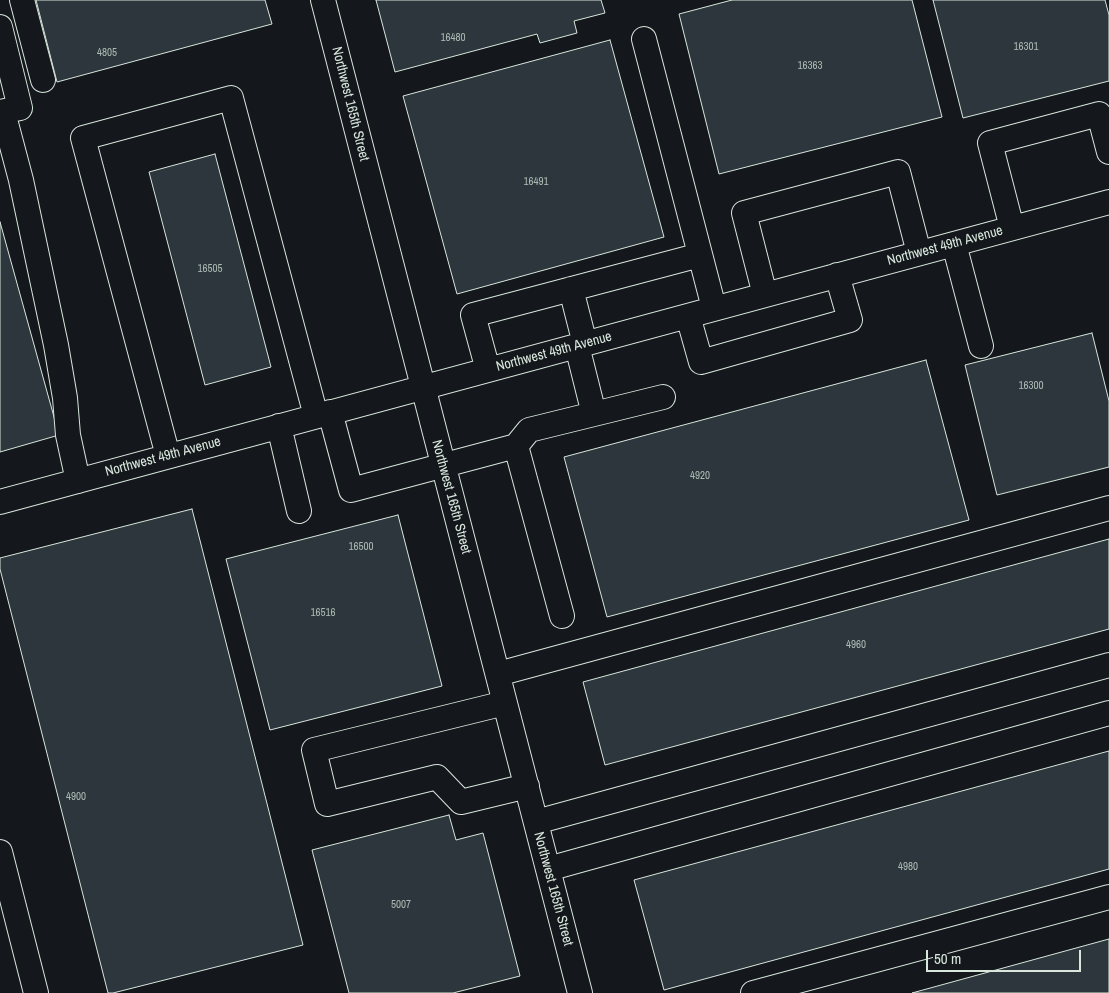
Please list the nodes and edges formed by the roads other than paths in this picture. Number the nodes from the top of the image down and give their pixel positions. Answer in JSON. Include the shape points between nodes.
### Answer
{"nodes":[{"id":1,"x":22,"y":0,"type":"edge"},
{"id":2,"x":323,"y":0,"type":"edge"},
{"id":3,"x":0,"y":27,"type":"edge"},
{"id":4,"x":644,"y":39,"type":"dead end"},
{"id":5,"x":43,"y":80,"type":"dead end"},
{"id":6,"x":2,"y":112,"type":"edge"},
{"id":7,"x":1109,"y":152,"type":"edge"},
{"id":8,"x":1109,"y":202,"type":"edge"},
{"id":9,"x":1012,"y":228,"type":"junction"},
{"id":10,"x":954,"y":244,"type":"junction"},
{"id":11,"x":919,"y":253,"type":"junction"},
{"id":12,"x":700,"y":255,"type":"junction"},
{"id":13,"x":837,"y":275,"type":"junction"},
{"id":14,"x":571,"y":289,"type":"junction"},
{"id":15,"x":765,"y":295,"type":"junction"},
{"id":16,"x":714,"y":308,"type":"junction"},
{"id":17,"x":688,"y":316,"type":"junction"},
{"id":18,"x":581,"y":345,"type":"junction"},
{"id":19,"x":981,"y":346,"type":"dead end"},
{"id":20,"x":488,"y":370,"type":"junction"},
{"id":21,"x":423,"y":387,"type":"junction"},
{"id":22,"x":663,"y":397,"type":"dead end"},
{"id":23,"x":323,"y":414,"type":"junction"},
{"id":24,"x":594,"y":414,"type":"junction"},
{"id":25,"x":278,"y":426,"type":"junction"},
{"id":26,"x":516,"y":446,"type":"junction"},
{"id":27,"x":168,"y":456,"type":"junction"},
{"id":28,"x":444,"y":466,"type":"junction"},
{"id":29,"x":78,"y":481,"type":"junction"},
{"id":30,"x":0,"y":502,"type":"edge"},
{"id":31,"x":1109,"y":508,"type":"edge"},
{"id":32,"x":299,"y":511,"type":"dead end"},
{"id":33,"x":562,"y":616,"type":"dead end"},
{"id":34,"x":1109,"y":664,"type":"edge"},
{"id":35,"x":498,"y":674,"type":"junction"},
{"id":36,"x":505,"y":703,"type":"junction"},
{"id":37,"x":1109,"y":713,"type":"edge"},
{"id":38,"x":527,"y":786,"type":"junction"},
{"id":39,"x":536,"y":822,"type":"junction"},
{"id":40,"x":0,"y":852,"type":"edge"},
{"id":41,"x":548,"y":869,"type":"junction"},
{"id":42,"x":1109,"y":897,"type":"edge"},
{"id":43,"x":9,"y":928,"type":"edge"},
{"id":44,"x":573,"y":991,"type":"edge"},
{"id":45,"x":36,"y":993,"type":"edge"},
{"id":46,"x":753,"y":993,"type":"edge"}],
"edges":[{"from":1,"to":5,"type":"street"},
{"from":2,"to":21,"type":"street","name":"Northwest 165th Street"},
{"from":3,"to":6,"type":"street","via":[[20,108]]},
{"from":4,"to":12,"type":"street"},
{"from":6,"to":29,"type":"street","via":[[21,180],[56,345],[68,435]]},
{"from":7,"to":9,"type":"street","via":[[1099,114],[990,143]]},
{"from":8,"to":9,"type":"street","name":"Northwest 49th Avenue"},
{"from":9,"to":10,"type":"street","name":"Northwest 49th Avenue"},
{"from":10,"to":11,"type":"street","name":"Northwest 49th Avenue"},
{"from":10,"to":19,"type":"street"},
{"from":11,"to":13,"type":"street","name":"Northwest 49th Avenue"},
{"from":11,"to":15,"type":"street","via":[[898,172],[744,213]]},
{"from":12,"to":14,"type":"street"},
{"from":12,"to":16,"type":"street"},
{"from":13,"to":15,"type":"street","name":"Northwest 49th Avenue"},
{"from":13,"to":17,"type":"street","via":[[850,320],[701,362]]},
{"from":14,"to":18,"type":"street"},
{"from":14,"to":20,"type":"street","via":[[473,315]]},
{"from":15,"to":16,"type":"street","name":"Northwest 49th Avenue"},
{"from":16,"to":17,"type":"street","name":"Northwest 49th Avenue"},
{"from":17,"to":18,"type":"street","name":"Northwest 49th Avenue"},
{"from":18,"to":20,"type":"street","name":"Northwest 49th Avenue"},
{"from":18,"to":24,"type":"street"},
{"from":20,"to":21,"type":"street","name":"Northwest 49th Avenue"},
{"from":21,"to":23,"type":"street","name":"Northwest 49th Avenue"},
{"from":21,"to":28,"type":"street","name":"Northwest 165th Street"},
{"from":22,"to":24,"type":"street"},
{"from":23,"to":25,"type":"street","name":"Northwest 49th Avenue"},
{"from":23,"to":27,"type":"street","via":[[231,98],[83,138]]},
{"from":23,"to":28,"type":"street","via":[[351,490]]},
{"from":24,"to":26,"type":"street","via":[[529,430]]},
{"from":25,"to":27,"type":"street","name":"Northwest 49th Avenue"},
{"from":25,"to":32,"type":"street"},
{"from":26,"to":28,"type":"street"},
{"from":26,"to":33,"type":"street"},
{"from":27,"to":29,"type":"street","name":"Northwest 49th Avenue"},
{"from":28,"to":35,"type":"street","name":"Northwest 165th Street"},
{"from":29,"to":30,"type":"street","name":"Northwest 49th Avenue"},
{"from":31,"to":35,"type":"street"},
{"from":34,"to":39,"type":"street"},
{"from":35,"to":36,"type":"street","name":"Northwest 165th Street"},
{"from":36,"to":38,"type":"street","name":"Northwest 165th Street"},
{"from":36,"to":38,"type":"street","via":[[314,750],[328,804],[437,777],[461,802]]},
{"from":37,"to":41,"type":"street"},
{"from":38,"to":39,"type":"street","name":"Northwest 165th Street"},
{"from":39,"to":41,"type":"street","name":"Northwest 165th Street"},
{"from":40,"to":43,"type":"street"},
{"from":41,"to":44,"type":"street","name":"Northwest 165th Street"},
{"from":42,"to":46,"type":"street"},
{"from":43,"to":45,"type":"street"}]}
